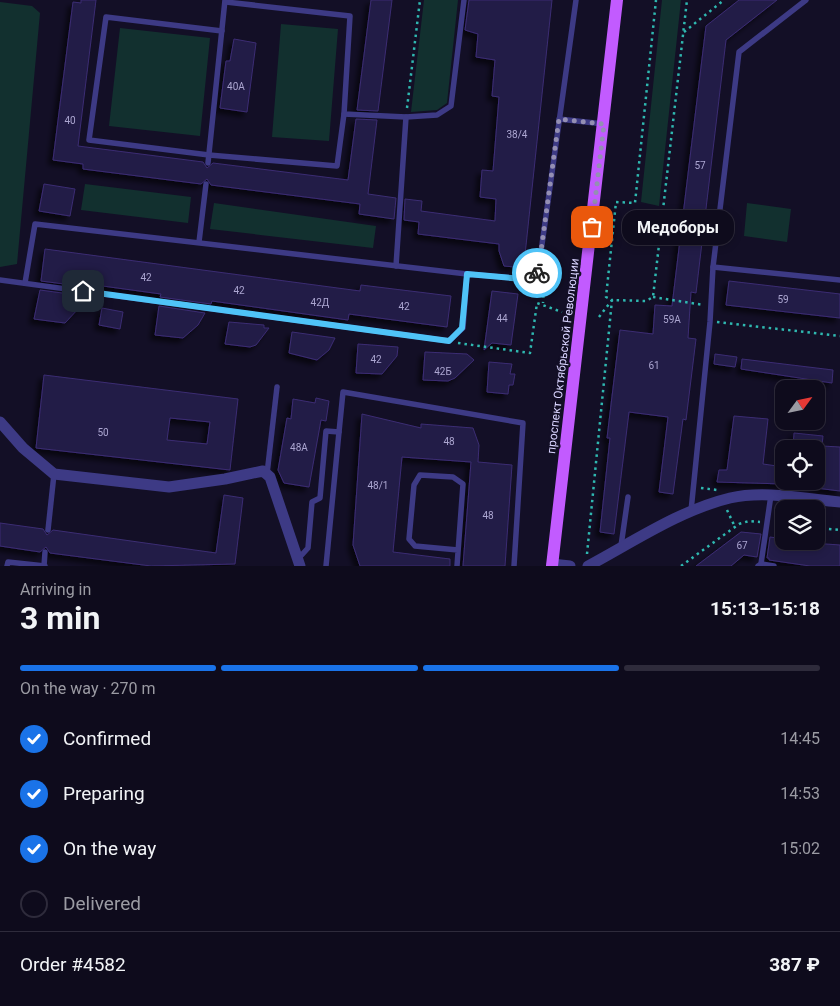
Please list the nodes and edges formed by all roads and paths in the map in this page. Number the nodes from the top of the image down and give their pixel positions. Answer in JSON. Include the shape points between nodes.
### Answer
{"nodes":[{"id":1,"x":420,"y":0,"type":"edge"},
{"id":2,"x":464,"y":0,"type":"edge"},
{"id":3,"x":576,"y":0,"type":"edge"},
{"id":4,"x":617,"y":0,"type":"edge"},
{"id":5,"x":656,"y":0,"type":"edge"},
{"id":6,"x":687,"y":0,"type":"edge"},
{"id":7,"x":724,"y":0,"type":"edge"},
{"id":8,"x":806,"y":0,"type":"edge"},
{"id":9,"x":225,"y":1,"type":"edge"},
{"id":10,"x":222,"y":32,"type":"junction"},
{"id":11,"x":683,"y":32,"type":"junction"},
{"id":12,"x":344,"y":114,"type":"junction"},
{"id":13,"x":406,"y":117,"type":"junction"},
{"id":14,"x":559,"y":119,"type":"junction"},
{"id":15,"x":604,"y":124,"type":"junction"},
{"id":16,"x":209,"y":154,"type":"junction"},
{"id":17,"x":208,"y":163,"type":"dead end"},
{"id":18,"x":206,"y":184,"type":"dead end"},
{"id":19,"x":199,"y":242,"type":"junction"},
{"id":20,"x":396,"y":266,"type":"junction"},
{"id":21,"x":713,"y":267,"type":"junction"},
{"id":22,"x":467,"y":274,"type":"junction"},
{"id":23,"x":0,"y":280,"type":"edge"},
{"id":24,"x":840,"y":280,"type":"edge"},
{"id":25,"x":25,"y":283,"type":"junction"},
{"id":26,"x":544,"y":288,"type":"dead end"},
{"id":27,"x":653,"y":296,"type":"junction"},
{"id":28,"x":612,"y":300,"type":"junction"},
{"id":29,"x":543,"y":303,"type":"junction"},
{"id":30,"x":710,"y":306,"type":"junction"},
{"id":31,"x":562,"y":312,"type":"dead end"},
{"id":32,"x":599,"y":317,"type":"dead end"},
{"id":33,"x":710,"y":322,"type":"junction"},
{"id":34,"x":840,"y":336,"type":"edge"},
{"id":35,"x":449,"y":341,"type":"junction"},
{"id":36,"x":278,"y":387,"type":"dead end"},
{"id":37,"x":0,"y":422,"type":"edge"},
{"id":38,"x":340,"y":432,"type":"junction"},
{"id":39,"x":54,"y":474,"type":"junction"},
{"id":40,"x":267,"y":474,"type":"junction"},
{"id":41,"x":771,"y":495,"type":"junction"},
{"id":42,"x":628,"y":497,"type":"dead end"},
{"id":43,"x":723,"y":500,"type":"junction"},
{"id":44,"x":840,"y":502,"type":"edge"},
{"id":45,"x":691,"y":511,"type":"junction"},
{"id":46,"x":768,"y":523,"type":"junction"},
{"id":47,"x":775,"y":523,"type":"edge"},
{"id":48,"x":735,"y":527,"type":"junction"},
{"id":49,"x":825,"y":529,"type":"edge"},
{"id":50,"x":48,"y":530,"type":"dead end"},
{"id":51,"x":840,"y":530,"type":"edge"},
{"id":52,"x":621,"y":548,"type":"junction"},
{"id":53,"x":458,"y":550,"type":"junction"},
{"id":54,"x":45,"y":552,"type":"dead end"},
{"id":55,"x":587,"y":561,"type":"edge"},
{"id":56,"x":299,"y":562,"type":"edge"},
{"id":57,"x":552,"y":565,"type":"edge"},
{"id":58,"x":760,"y":565,"type":"edge"},
{"id":59,"x":7,"y":566,"type":"edge"},
{"id":60,"x":44,"y":566,"type":"edge"},
{"id":61,"x":326,"y":566,"type":"edge"},
{"id":62,"x":457,"y":566,"type":"edge"},
{"id":63,"x":514,"y":566,"type":"edge"},
{"id":64,"x":570,"y":566,"type":"edge"},
{"id":65,"x":680,"y":566,"type":"edge"},
{"id":66,"x":774,"y":566,"type":"edge"}],
"edges":[{"from":1,"to":13,"type":"path"},
{"from":2,"to":13,"type":"lane","via":[[451,106],[437,115]]},
{"from":3,"to":14,"type":"lane"},
{"from":4,"to":15,"type":"main road","name":"проспект Октябрьской Революции"},
{"from":5,"to":28,"type":"path","via":[[635,203],[616,202],[606,297]]},
{"from":6,"to":11,"type":"path"},
{"from":7,"to":11,"type":"path"},
{"from":8,"to":21,"type":"lane","via":[[739,52]]},
{"from":9,"to":10,"type":"lane"},
{"from":9,"to":12,"type":"lane","via":[[350,16]]},
{"from":10,"to":16,"type":"lane"},
{"from":10,"to":16,"type":"lane","via":[[106,18],[89,140]]},
{"from":11,"to":27,"type":"path"},
{"from":12,"to":13,"type":"lane"},
{"from":12,"to":16,"type":"lane","via":[[337,166]]},
{"from":13,"to":20,"type":"lane"},
{"from":14,"to":15,"type":"lane"},
{"from":14,"to":22,"type":"lane","via":[[535,277],[523,279]]},
{"from":15,"to":57,"type":"main road","name":"проспект Октябрьской Революции"},
{"from":16,"to":17,"type":"lane"},
{"from":18,"to":19,"type":"lane"},
{"from":19,"to":20,"type":"lane"},
{"from":19,"to":25,"type":"lane","via":[[34,224]]},
{"from":20,"to":22,"type":"lane"},
{"from":21,"to":24,"type":"lane"},
{"from":21,"to":30,"type":"lane"},
{"from":22,"to":35,"type":"lane","via":[[462,328]]},
{"from":23,"to":25,"type":"lane"},
{"from":25,"to":35,"type":"lane"},
{"from":26,"to":29,"type":"path"},
{"from":27,"to":28,"type":"path","via":[[646,301]]},
{"from":27,"to":30,"type":"path"},
{"from":28,"to":32,"type":"path"},
{"from":28,"to":55,"type":"path"},
{"from":29,"to":31,"type":"path"},
{"from":29,"to":35,"type":"path","via":[[537,302],[530,353],[471,347]]},
{"from":30,"to":33,"type":"lane"},
{"from":33,"to":34,"type":"path"},
{"from":33,"to":45,"type":"lane"},
{"from":36,"to":40,"type":"lane"},
{"from":37,"to":39,"type":"street","via":[[23,448]]},
{"from":38,"to":56,"type":"lane","via":[[326,431],[320,498],[312,502],[308,548]]},
{"from":38,"to":61,"type":"lane"},
{"from":38,"to":63,"type":"lane","via":[[343,392],[523,423]]},
{"from":39,"to":40,"type":"street","via":[[169,487],[225,479],[252,471]]},
{"from":39,"to":50,"type":"lane"},
{"from":40,"to":56,"type":"street"},
{"from":41,"to":43,"type":"street"},
{"from":41,"to":44,"type":"street"},
{"from":41,"to":46,"type":"lane"},
{"from":42,"to":52,"type":"lane"},
{"from":43,"to":45,"type":"street"},
{"from":43,"to":48,"type":"path"},
{"from":45,"to":52,"type":"street"},
{"from":46,"to":47,"type":"path"},
{"from":46,"to":48,"type":"path","via":[[749,520]]},
{"from":46,"to":58,"type":"lane"},
{"from":48,"to":65,"type":"path"},
{"from":49,"to":51,"type":"path"},
{"from":52,"to":55,"type":"street"},
{"from":53,"to":53,"type":"lane","via":[[463,484],[453,477],[420,475],[414,485],[409,539],[415,546]]},
{"from":53,"to":62,"type":"lane"},
{"from":54,"to":60,"type":"lane"},
{"from":57,"to":64,"type":"street"},
{"from":58,"to":66,"type":"lane"},
{"from":59,"to":60,"type":"lane","via":[[8,562]]}]}
